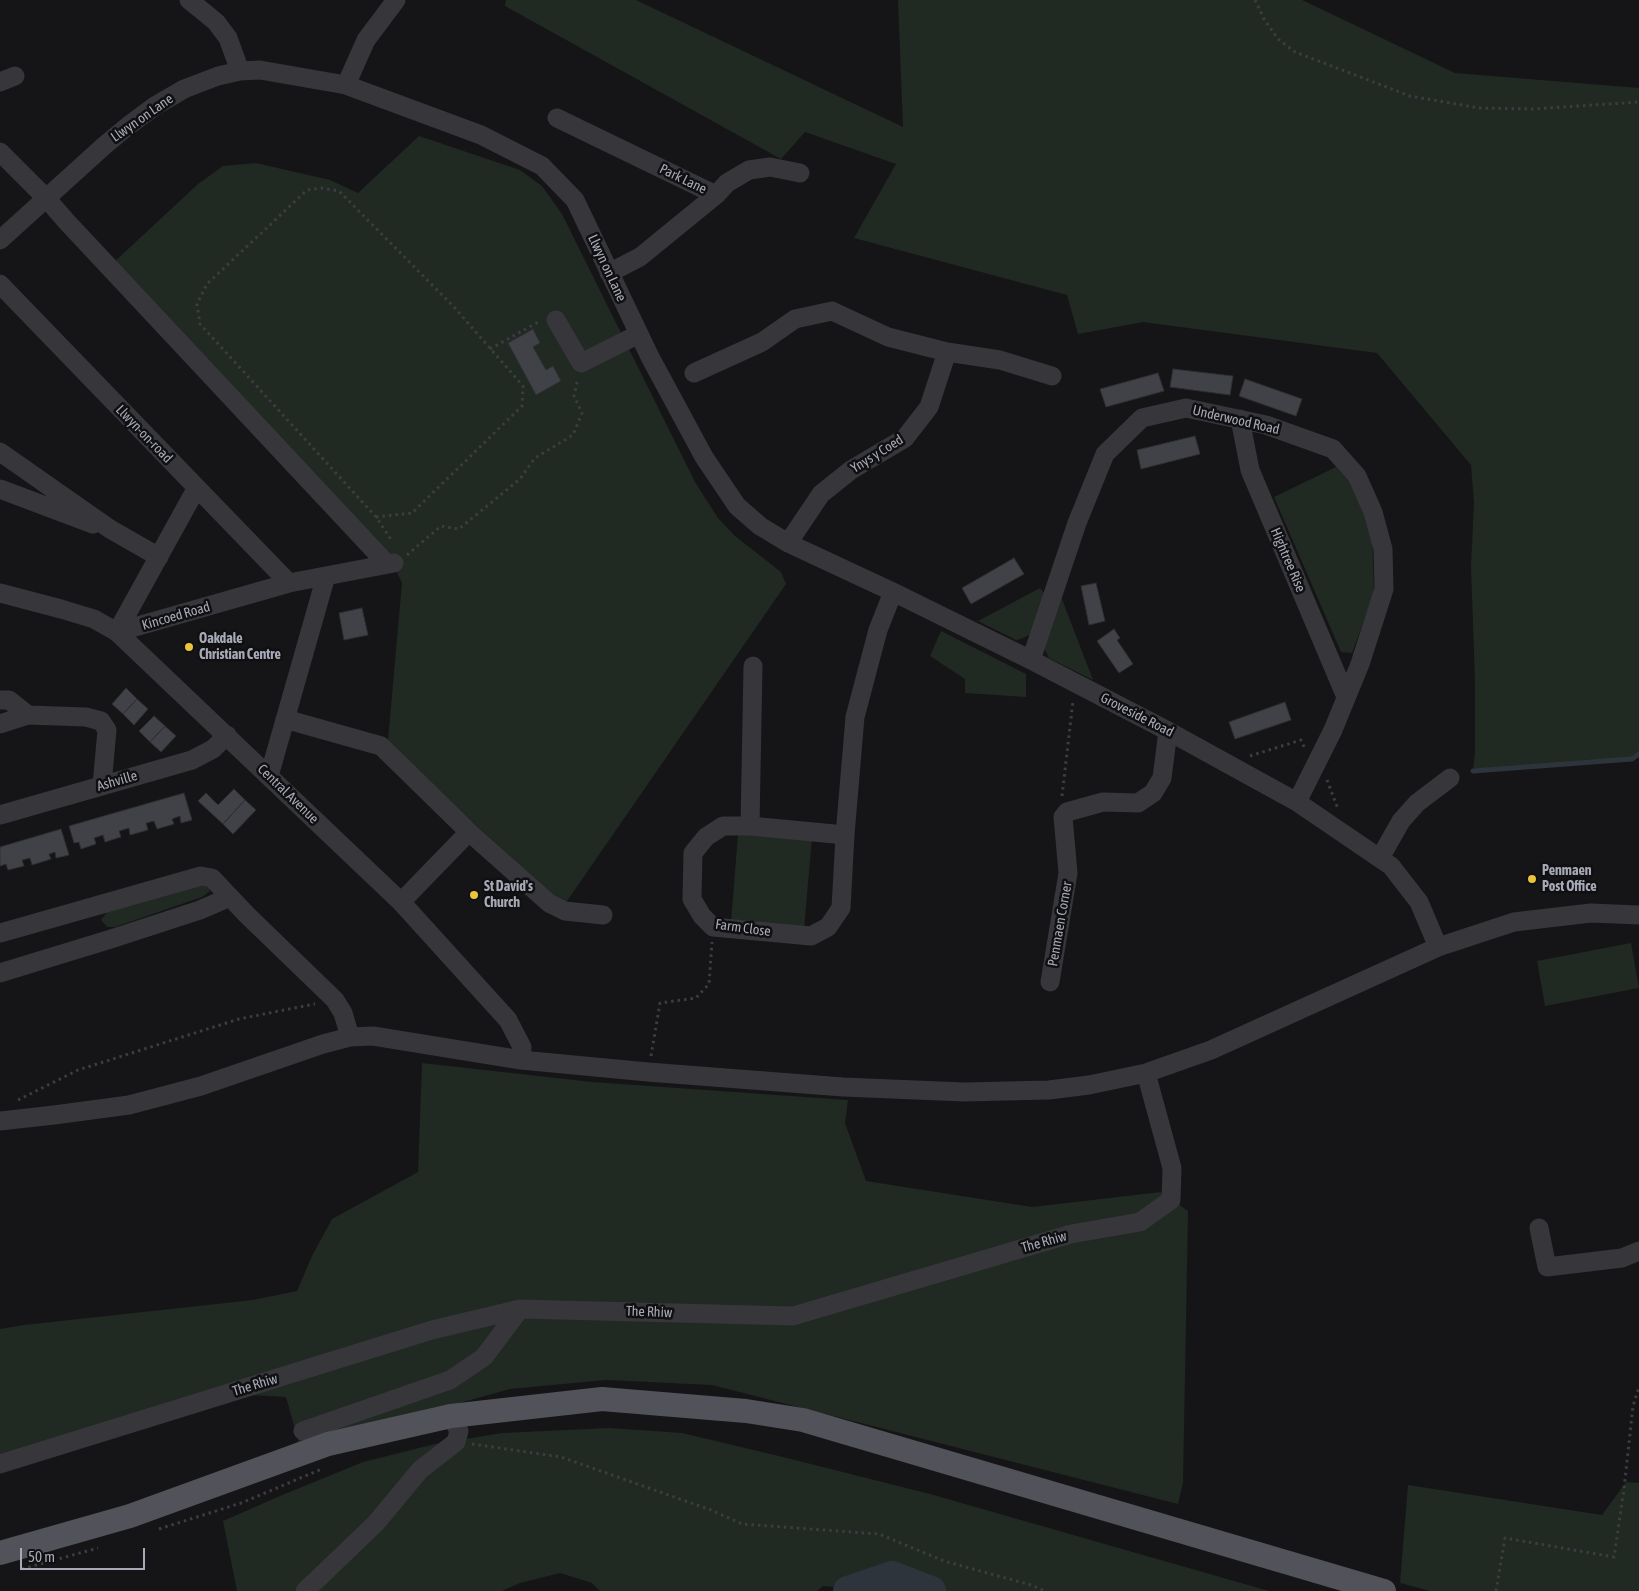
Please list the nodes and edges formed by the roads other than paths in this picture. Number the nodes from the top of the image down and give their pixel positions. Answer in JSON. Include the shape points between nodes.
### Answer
{"nodes":[{"id":1,"x":189,"y":0,"type":"edge"},
{"id":2,"x":396,"y":0,"type":"edge"},
{"id":3,"x":240,"y":71,"type":"junction"},
{"id":4,"x":346,"y":85,"type":"junction"},
{"id":5,"x":557,"y":118,"type":"dead end"},
{"id":6,"x":0,"y":152,"type":"edge"},
{"id":7,"x":800,"y":173,"type":"dead end"},
{"id":8,"x":716,"y":194,"type":"junction"},
{"id":9,"x":46,"y":198,"type":"junction"},
{"id":10,"x":0,"y":240,"type":"edge"},
{"id":11,"x":609,"y":273,"type":"junction"},
{"id":12,"x":0,"y":284,"type":"edge"},
{"id":13,"x":556,"y":320,"type":"road end"},
{"id":14,"x":639,"y":334,"type":"junction"},
{"id":15,"x":947,"y":352,"type":"junction"},
{"id":16,"x":694,"y":373,"type":"dead end"},
{"id":17,"x":1052,"y":376,"type":"dead end"},
{"id":18,"x":1240,"y":419,"type":"junction"},
{"id":19,"x":0,"y":452,"type":"edge"},
{"id":20,"x":0,"y":489,"type":"edge"},
{"id":21,"x":196,"y":489,"type":"junction"},
{"id":22,"x":110,"y":529,"type":"junction"},
{"id":23,"x":788,"y":543,"type":"junction"},
{"id":24,"x":159,"y":557,"type":"junction"},
{"id":25,"x":326,"y":576,"type":"junction"},
{"id":26,"x":289,"y":583,"type":"junction"},
{"id":27,"x":893,"y":592,"type":"junction"},
{"id":28,"x":0,"y":593,"type":"edge"},
{"id":29,"x":118,"y":632,"type":"junction"},
{"id":30,"x":1031,"y":660,"type":"junction"},
{"id":31,"x":754,"y":666,"type":"dead end"},
{"id":32,"x":1346,"y":697,"type":"junction"},
{"id":33,"x":0,"y":700,"type":"edge"},
{"id":34,"x":28,"y":715,"type":"junction"},
{"id":35,"x":285,"y":719,"type":"junction"},
{"id":36,"x":0,"y":724,"type":"edge"},
{"id":37,"x":1168,"y":731,"type":"junction"},
{"id":38,"x":227,"y":735,"type":"junction"},
{"id":39,"x":270,"y":776,"type":"junction"},
{"id":40,"x":1450,"y":778,"type":"dead end"},
{"id":41,"x":102,"y":785,"type":"junction"},
{"id":42,"x":1297,"y":802,"type":"junction"},
{"id":43,"x":0,"y":815,"type":"edge"},
{"id":44,"x":750,"y":826,"type":"junction"},
{"id":45,"x":469,"y":832,"type":"junction"},
{"id":46,"x":845,"y":835,"type":"junction"},
{"id":47,"x":1380,"y":858,"type":"junction"},
{"id":48,"x":230,"y":897,"type":"junction"},
{"id":49,"x":401,"y":902,"type":"junction"},
{"id":50,"x":603,"y":915,"type":"dead end"},
{"id":51,"x":1639,"y":915,"type":"edge"},
{"id":52,"x":0,"y":933,"type":"edge"},
{"id":53,"x":1438,"y":947,"type":"junction"},
{"id":54,"x":0,"y":973,"type":"edge"},
{"id":55,"x":1050,"y":982,"type":"dead end"},
{"id":56,"x":350,"y":1037,"type":"junction"},
{"id":57,"x":521,"y":1060,"type":"junction"},
{"id":58,"x":1146,"y":1073,"type":"junction"},
{"id":59,"x":5,"y":1120,"type":"edge"},
{"id":60,"x":1539,"y":1228,"type":"dead end"},
{"id":61,"x":1639,"y":1251,"type":"edge"},
{"id":62,"x":520,"y":1309,"type":"junction"},
{"id":63,"x":451,"y":1416,"type":"junction"},
{"id":64,"x":303,"y":1431,"type":"dead end"},
{"id":65,"x":0,"y":1464,"type":"edge"},
{"id":66,"x":0,"y":1552,"type":"edge"},
{"id":67,"x":305,"y":1591,"type":"edge"},
{"id":68,"x":1384,"y":1591,"type":"edge"}],
"edges":[{"from":1,"to":3,"type":"street","via":[[216,22],[228,38]]},
{"from":2,"to":4,"type":"street","via":[[366,40]]},
{"from":3,"to":4,"type":"street","name":"Llwyn on Lane","via":[[260,70]]},
{"from":3,"to":9,"type":"street","name":"Llwyn on Lane","via":[[184,90],[155,106],[104,145]]},
{"from":4,"to":11,"type":"street","name":"Llwyn on Lane","via":[[481,135],[542,166],[575,200]]},
{"from":5,"to":8,"type":"street","name":"Park Lane"},
{"from":6,"to":9,"type":"street"},
{"from":7,"to":8,"type":"street","via":[[770,167],[749,170],[726,182]]},
{"from":8,"to":11,"type":"street","name":"Park Lane","via":[[640,257]]},
{"from":9,"to":10,"type":"street","name":"Llwyn on Lane"},
{"from":9,"to":25,"type":"street","name":"Kincoed Road","via":[[390,564]]},
{"from":11,"to":14,"type":"street","name":"Llwyn on Lane"},
{"from":12,"to":21,"type":"street","name":"Llwyn-on-road"},
{"from":13,"to":14,"type":"street","via":[[581,363]]},
{"from":14,"to":23,"type":"street","name":"Llwyn on Lane","via":[[704,457],[737,506],[760,526]]},
{"from":15,"to":16,"type":"street","via":[[888,337],[832,311],[795,319],[762,342]]},
{"from":15,"to":17,"type":"street","via":[[1000,360]]},
{"from":15,"to":23,"type":"street","name":"Ynys y Coed","via":[[930,407],[905,438],[851,470],[821,494]]},
{"from":18,"to":30,"type":"street","name":"Underwood Road","via":[[1186,408],[1142,418],[1105,454]]},
{"from":18,"to":32,"type":"street","name":"Hightree Rise","via":[[1250,470]]},
{"from":18,"to":32,"type":"street","name":"Underwood Road","via":[[1332,449],[1358,476],[1373,512],[1383,549],[1384,589]]},
{"from":19,"to":22,"type":"street"},
{"from":20,"to":22,"type":"street"},
{"from":21,"to":24,"type":"street","name":"Kincoed Road"},
{"from":21,"to":26,"type":"street","name":"Llwyn-on-road"},
{"from":22,"to":24,"type":"street"},
{"from":23,"to":27,"type":"street","name":"Groveside Road"},
{"from":24,"to":29,"type":"street","name":"Kincoed Road"},
{"from":25,"to":26,"type":"street","name":"Kincoed Road"},
{"from":25,"to":35,"type":"street"},
{"from":26,"to":29,"type":"street","name":"Kincoed Road"},
{"from":27,"to":30,"type":"street","name":"Groveside Road"},
{"from":27,"to":46,"type":"street","name":"Farm Close","via":[[878,630],[855,718]]},
{"from":28,"to":29,"type":"street","name":"Central Avenue","via":[[94,619]]},
{"from":29,"to":38,"type":"street","name":"Central Avenue"},
{"from":30,"to":37,"type":"street","name":"Groveside Road"},
{"from":31,"to":44,"type":"street"},
{"from":32,"to":42,"type":"street","name":"Underwood Road"},
{"from":33,"to":34,"type":"street","via":[[9,700]]},
{"from":34,"to":36,"type":"street"},
{"from":34,"to":41,"type":"street","via":[[86,717],[101,721],[107,730]]},
{"from":35,"to":39,"type":"street"},
{"from":35,"to":45,"type":"street","via":[[382,746]]},
{"from":37,"to":42,"type":"street","name":"Groveside Road"},
{"from":37,"to":55,"type":"street","name":"Penmaen Corner","via":[[1162,778],[1152,794],[1138,803],[1103,802],[1068,812],[1063,817],[1068,873]]},
{"from":38,"to":39,"type":"street","name":"Central Avenue"},
{"from":38,"to":41,"type":"street","name":"Ashville","via":[[213,750],[192,760]]},
{"from":39,"to":49,"type":"street","name":"Central Avenue"},
{"from":40,"to":47,"type":"street","via":[[1417,803],[1400,821]]},
{"from":41,"to":43,"type":"street","name":"Ashville"},
{"from":42,"to":47,"type":"street","name":"Groveside Road"},
{"from":44,"to":46,"type":"street","name":"Farm Close"},
{"from":44,"to":46,"type":"street","name":"Farm Close","via":[[723,826],[706,837],[693,853],[692,899],[713,927],[811,936],[828,927],[841,908]]},
{"from":45,"to":49,"type":"street"},
{"from":45,"to":50,"type":"street","via":[[549,903],[565,911]]},
{"from":47,"to":53,"type":"street","name":"Groveside Road","via":[[1391,866],[1419,902]]},
{"from":48,"to":52,"type":"street","via":[[212,878],[201,876]]},
{"from":48,"to":54,"type":"street","via":[[200,910]]},
{"from":48,"to":56,"type":"street","via":[[335,1000],[343,1013]]},
{"from":49,"to":57,"type":"street","name":"Central Avenue","via":[[508,1020],[522,1047]]},
{"from":51,"to":53,"type":"street","via":[[1591,914],[1514,922]]},
{"from":53,"to":58,"type":"street","via":[[1211,1050]]},
{"from":56,"to":57,"type":"street","via":[[373,1036]]},
{"from":56,"to":59,"type":"street","via":[[200,1086],[129,1105]]},
{"from":57,"to":58,"type":"street","via":[[648,1072],[964,1092],[1049,1090]]},
{"from":58,"to":62,"type":"street","name":"The Rhiw","via":[[1172,1168],[1172,1192],[1171,1200],[1140,1222],[1071,1234],[793,1316]]},
{"from":60,"to":61,"type":"street","via":[[1547,1267],[1622,1258]]},
{"from":62,"to":64,"type":"street","via":[[484,1357],[450,1380]]},
{"from":62,"to":65,"type":"street","name":"The Rhiw","via":[[432,1330]]},
{"from":63,"to":66,"type":"main road","via":[[328,1444],[130,1516]]},
{"from":63,"to":67,"type":"street","via":[[459,1431],[456,1442],[420,1470],[376,1523]]},
{"from":63,"to":68,"type":"main road","via":[[602,1398],[746,1411],[803,1420]]}]}
